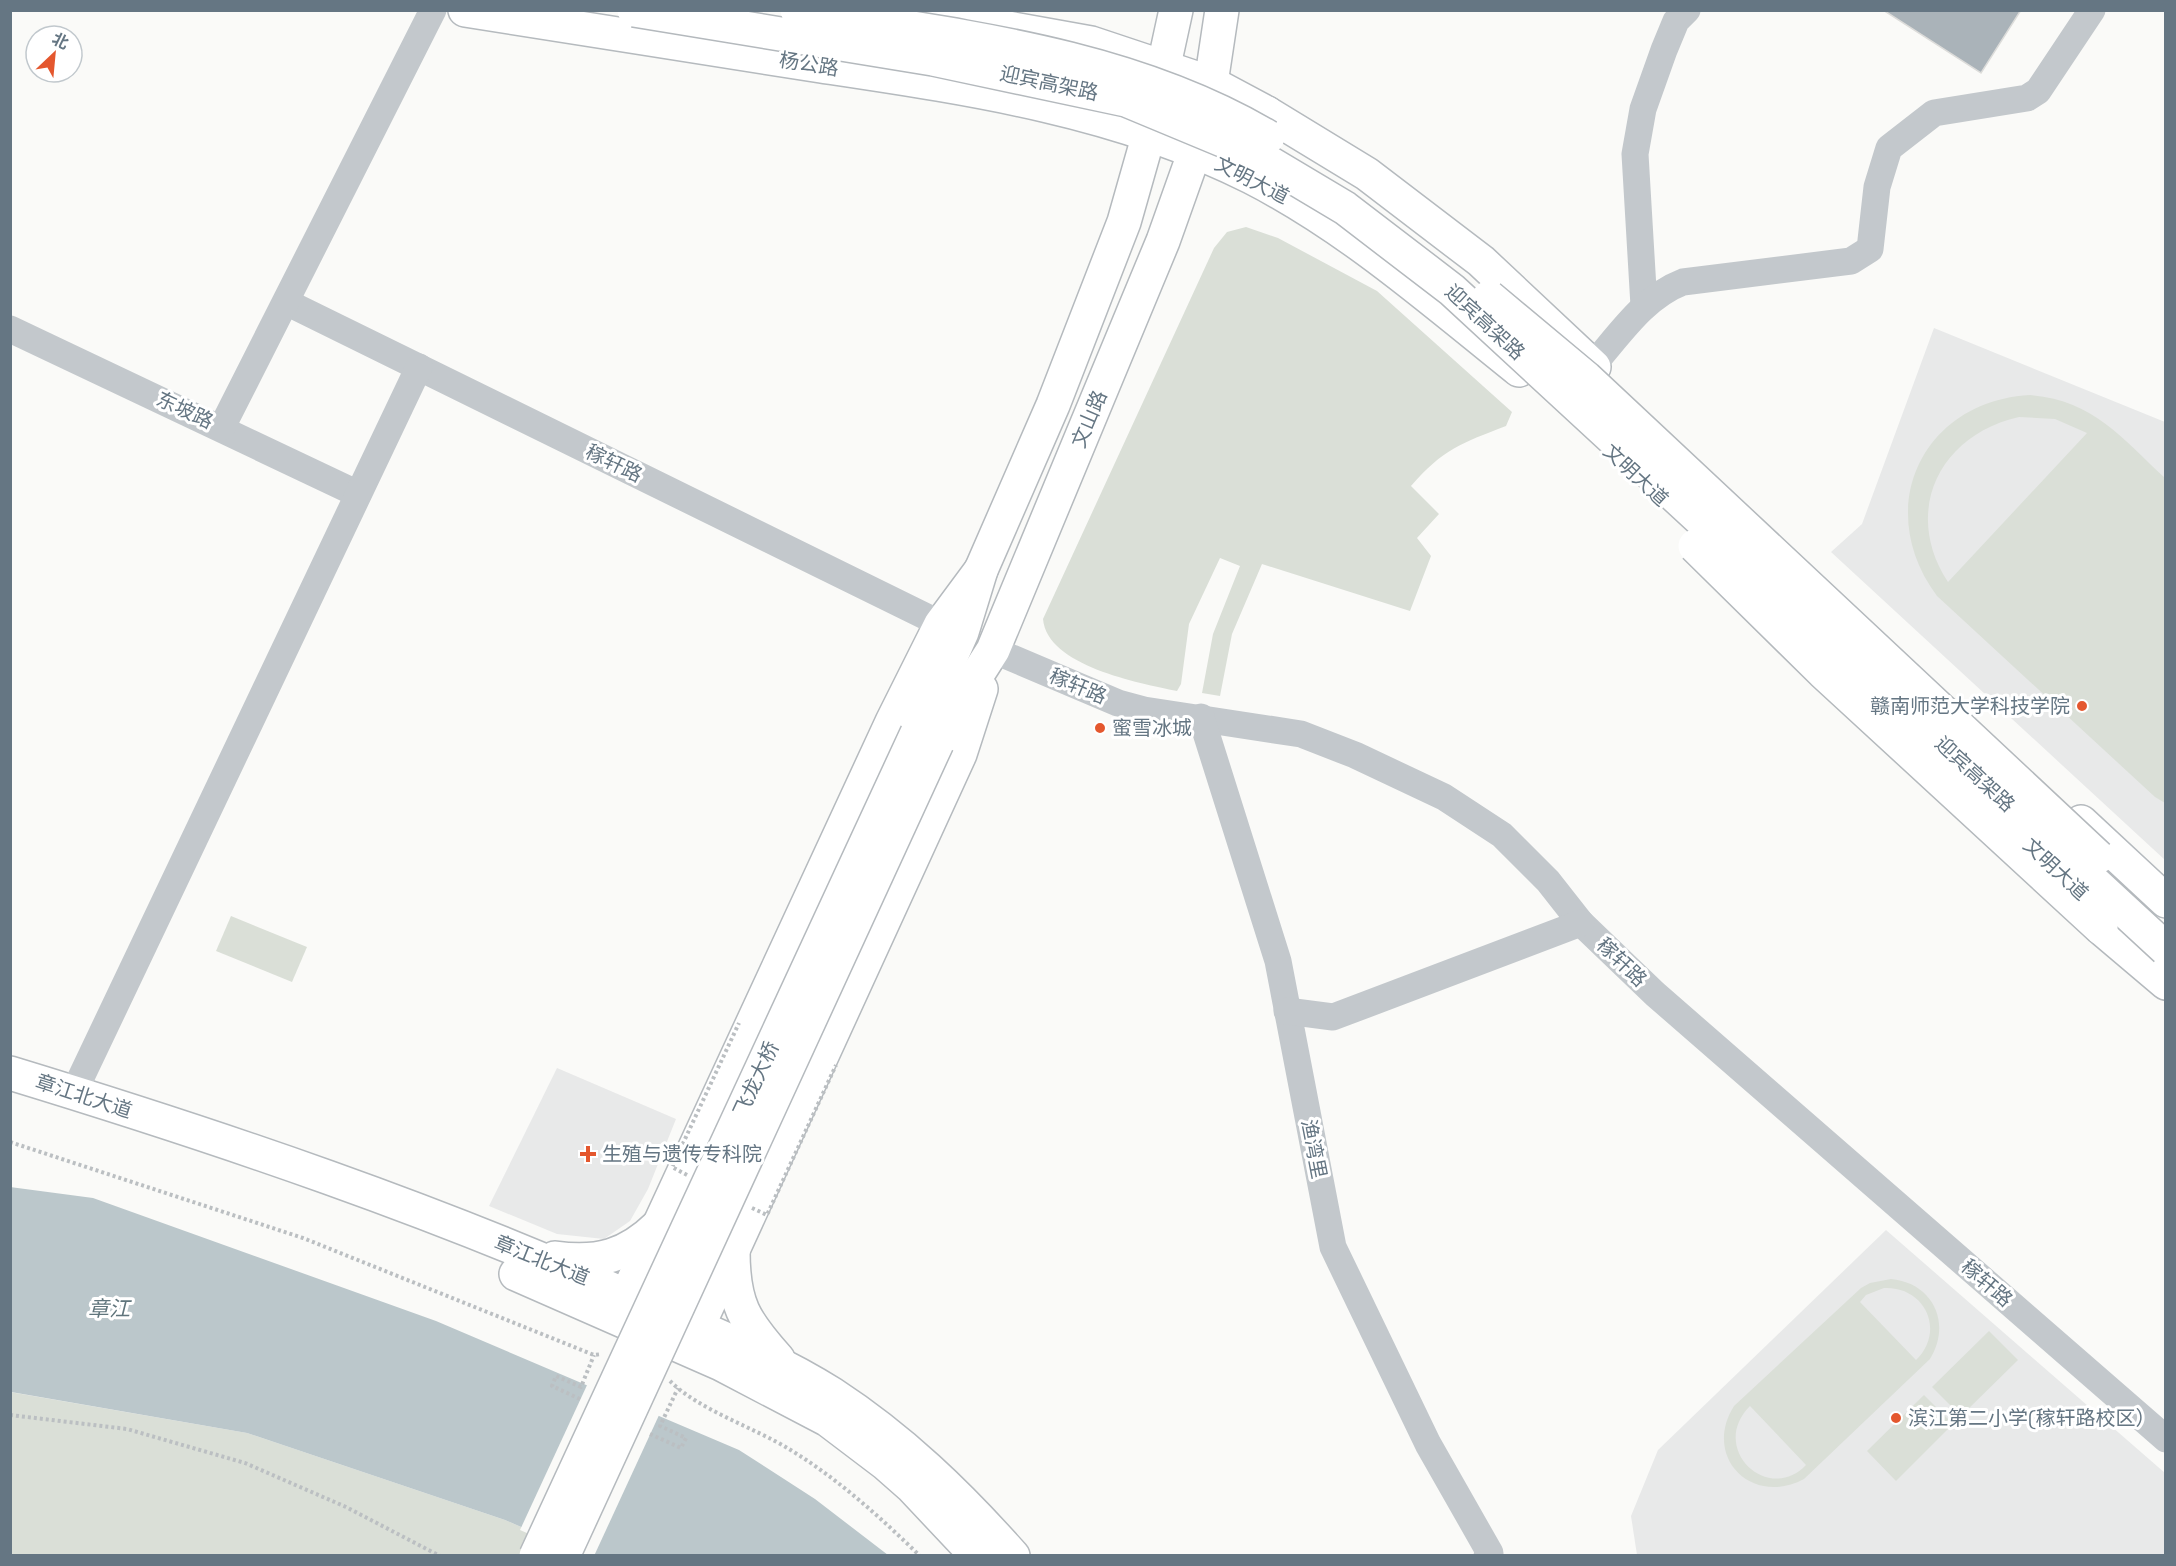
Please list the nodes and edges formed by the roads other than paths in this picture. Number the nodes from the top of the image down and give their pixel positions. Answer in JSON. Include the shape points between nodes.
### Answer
{"nodes":[{"id":1,"x":434,"y":10,"type":"edge"},
{"id":2,"x":465,"y":10,"type":"edge"},
{"id":3,"x":634,"y":10,"type":"edge"},
{"id":4,"x":797,"y":10,"type":"edge"},
{"id":5,"x":908,"y":10,"type":"edge"},
{"id":6,"x":1176,"y":10,"type":"edge"},
{"id":7,"x":1222,"y":10,"type":"edge"},
{"id":8,"x":1687,"y":10,"type":"edge"},
{"id":9,"x":2092,"y":10,"type":"edge"},
{"id":10,"x":1165,"y":66,"type":"junction"},
{"id":11,"x":1211,"y":83,"type":"junction"},
{"id":12,"x":1149,"y":134,"type":"junction"},
{"id":13,"x":1195,"y":151,"type":"junction"},
{"id":14,"x":1452,"y":290,"type":"junction"},
{"id":15,"x":286,"y":302,"type":"junction"},
{"id":16,"x":1644,"y":306,"type":"junction"},
{"id":17,"x":10,"y":329,"type":"edge"},
{"id":18,"x":1593,"y":365,"type":"junction"},
{"id":19,"x":419,"y":367,"type":"junction"},
{"id":20,"x":222,"y":428,"type":"junction"},
{"id":21,"x":358,"y":494,"type":"junction"},
{"id":22,"x":981,"y":570,"type":"junction"},
{"id":23,"x":941,"y":624,"type":"junction"},
{"id":24,"x":993,"y":650,"type":"junction"},
{"id":25,"x":1201,"y":717,"type":"junction"},
{"id":26,"x":927,"y":738,"type":"junction"},
{"id":27,"x":2166,"y":901,"type":"edge"},
{"id":28,"x":2166,"y":919,"type":"edge"},
{"id":29,"x":1581,"y":923,"type":"junction"},
{"id":30,"x":2166,"y":949,"type":"edge"},
{"id":31,"x":2166,"y":971,"type":"edge"},
{"id":32,"x":2166,"y":983,"type":"edge"},
{"id":33,"x":1287,"y":1011,"type":"junction"},
{"id":34,"x":10,"y":1073,"type":"edge"},
{"id":35,"x":74,"y":1092,"type":"junction"},
{"id":36,"x":10,"y":1096,"type":"edge"},
{"id":37,"x":659,"y":1224,"type":"junction"},
{"id":38,"x":733,"y":1249,"type":"junction"},
{"id":39,"x":529,"y":1255,"type":"junction"},
{"id":40,"x":621,"y":1306,"type":"junction"},
{"id":41,"x":693,"y":1338,"type":"junction"},
{"id":42,"x":790,"y":1372,"type":"junction"},
{"id":43,"x":2166,"y":1439,"type":"edge"},
{"id":44,"x":536,"y":1556,"type":"edge"},
{"id":45,"x":563,"y":1556,"type":"edge"},
{"id":46,"x":977,"y":1556,"type":"edge"},
{"id":47,"x":1013,"y":1556,"type":"edge"},
{"id":48,"x":1487,"y":1556,"type":"edge"}],
"edges":[{"from":1,"to":15,"type":"street"},
{"from":2,"to":12,"type":"main road","name":"杨公路","via":[[1043,103]]},
{"from":3,"to":14,"type":"main road","name":"迎宾高架路","bridge":true,"via":[[933,58],[1126,100],[1251,152],[1345,208]]},
{"from":4,"to":28,"type":"main road","name":"迎宾高架路","bridge":true,"via":[[1056,54],[1131,77],[1262,133],[1358,189],[1586,378]]},
{"from":5,"to":10,"type":"main road","via":[[1091,43]]},
{"from":6,"to":10,"type":"main road"},
{"from":7,"to":11,"type":"main road"},
{"from":8,"to":16,"type":"street","via":[[1676,21],[1664,50],[1643,109],[1635,154]]},
{"from":9,"to":16,"type":"street","via":[[2038,91],[2027,98],[1934,113],[1889,148],[1876,187],[1870,249],[1851,261],[1683,282],[1664,289]]},
{"from":10,"to":11,"type":"main road"},
{"from":10,"to":12,"type":"main road"},
{"from":11,"to":13,"type":"main road","name":"文山路"},
{"from":11,"to":18,"type":"main road","via":[[1367,174],[1473,255]]},
{"from":12,"to":13,"type":"main road","name":"文明大道"},
{"from":12,"to":22,"type":"main road","name":"文山路","via":[[1124,222],[1053,405]]},
{"from":13,"to":24,"type":"main road","name":"文山路","via":[[1163,241]]},
{"from":13,"to":31,"type":"main road","name":"文明大道","via":[[1288,197],[1335,228],[1558,402]]},
{"from":14,"to":30,"type":"main road","name":"迎宾高架路","bridge":true},
{"from":14,"to":32,"type":"main road","bridge":true,"via":[[1556,410],[1824,672],[2101,928]]},
{"from":15,"to":19,"type":"street","name":"稼轩路"},
{"from":15,"to":20,"type":"street"},
{"from":16,"to":18,"type":"street"},
{"from":17,"to":20,"type":"street","name":"东坡路"},
{"from":18,"to":27,"type":"main road"},
{"from":19,"to":21,"type":"street"},
{"from":19,"to":23,"type":"street","name":"稼轩路"},
{"from":20,"to":21,"type":"street","name":"东坡路"},
{"from":21,"to":35,"type":"street"},
{"from":22,"to":23,"type":"main road"},
{"from":22,"to":26,"type":"main road","name":"文山路"},
{"from":23,"to":37,"type":"main road"},
{"from":24,"to":25,"type":"street","name":"稼轩路","via":[[1118,703]]},
{"from":24,"to":26,"type":"main road","name":"文山路","via":[[949,719]]},
{"from":24,"to":38,"type":"main road","via":[[960,753]]},
{"from":25,"to":29,"type":"street","name":"稼轩路","via":[[1301,734],[1444,797],[1502,835],[1548,881]]},
{"from":25,"to":33,"type":"street","name":"渔湾里","via":[[1278,961]]},
{"from":26,"to":44,"type":"main road","name":"飞龙大桥","bridge":true},
{"from":26,"to":45,"type":"main road","name":"飞龙大桥","bridge":true},
{"from":29,"to":33,"type":"street","via":[[1333,1017]]},
{"from":29,"to":43,"type":"street","name":"稼轩路","via":[[1655,994]]},
{"from":33,"to":48,"type":"street","name":"渔湾里","via":[[1333,1247],[1428,1444],[1490,1553]]},
{"from":34,"to":35,"type":"main road","name":"章江北大道"},
{"from":35,"to":39,"type":"main road","name":"章江北大道","via":[[286,1161]]},
{"from":36,"to":40,"type":"main road","name":"章江北大道","via":[[279,1180]]},
{"from":37,"to":39,"type":"main road","via":[[640,1243],[604,1258],[591,1261]]},
{"from":37,"to":40,"type":"main road"},
{"from":38,"to":41,"type":"main road"},
{"from":38,"to":42,"type":"main road","via":[[733,1274],[743,1315],[750,1329]]},
{"from":39,"to":40,"type":"main road","name":"章江北大道"},
{"from":40,"to":41,"type":"main road","name":"章江北大道"},
{"from":41,"to":42,"type":"main road","name":"章江北大道"},
{"from":41,"to":46,"type":"main road","name":"章江北大道","via":[[858,1442],[911,1486]]},
{"from":42,"to":47,"type":"main road","name":"章江北大道","via":[[829,1392],[904,1447],[968,1505]]}]}
